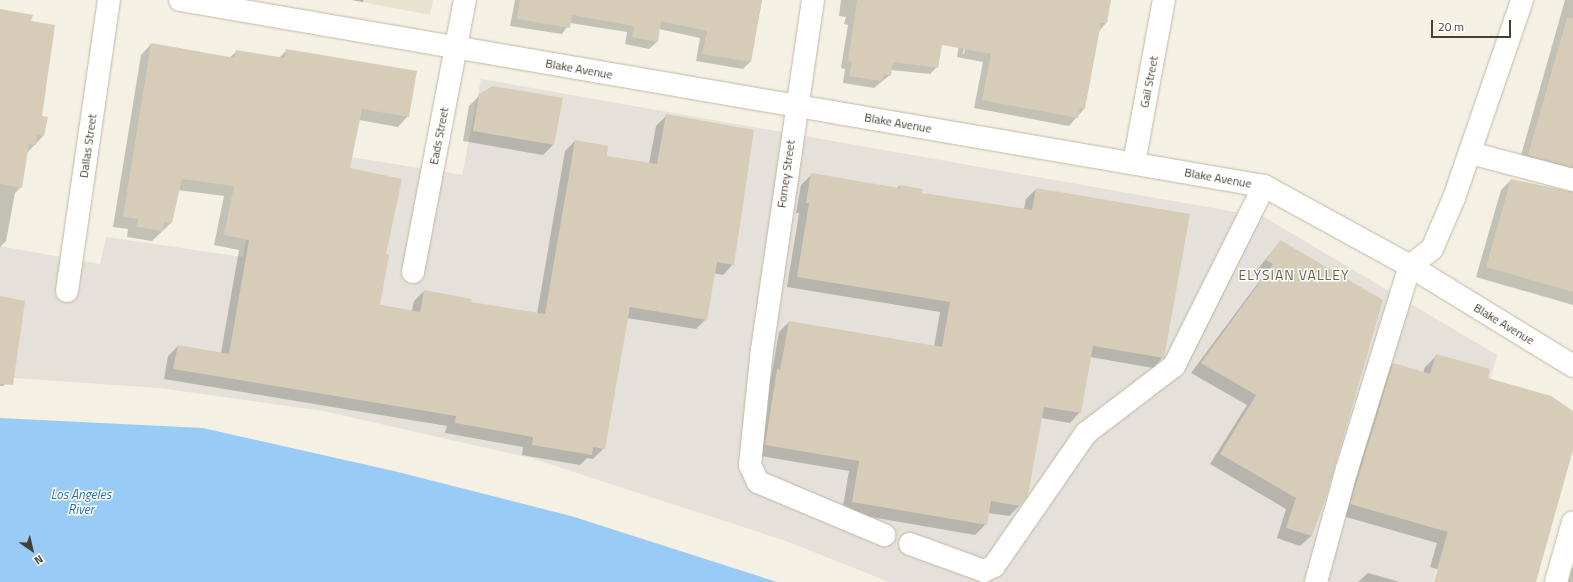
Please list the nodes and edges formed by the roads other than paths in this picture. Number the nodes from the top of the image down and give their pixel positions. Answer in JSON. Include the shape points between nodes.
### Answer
{"nodes":[{"id":1,"x":110,"y":0,"type":"edge"},
{"id":2,"x":180,"y":0,"type":"edge"},
{"id":3,"x":465,"y":0,"type":"edge"},
{"id":4,"x":813,"y":0,"type":"edge"},
{"id":5,"x":1164,"y":0,"type":"edge"},
{"id":6,"x":1522,"y":0,"type":"edge"},
{"id":7,"x":456,"y":49,"type":"junction"},
{"id":8,"x":796,"y":106,"type":"junction"},
{"id":9,"x":1470,"y":153,"type":"junction"},
{"id":10,"x":1134,"y":164,"type":"junction"},
{"id":11,"x":1573,"y":180,"type":"edge"},
{"id":12,"x":1264,"y":186,"type":"junction"},
{"id":13,"x":1410,"y":266,"type":"junction"},
{"id":14,"x":413,"y":272,"type":"dead end"},
{"id":15,"x":67,"y":291,"type":"dead end"},
{"id":16,"x":1573,"y":366,"type":"edge"},
{"id":17,"x":1573,"y":522,"type":"edge"},
{"id":18,"x":884,"y":535,"type":"dead end"},
{"id":19,"x":910,"y":544,"type":"dead end"},
{"id":20,"x":1316,"y":582,"type":"edge"},
{"id":21,"x":1556,"y":582,"type":"edge"}],
"edges":[{"from":1,"to":15,"type":"street","name":"Dallas Street"},
{"from":2,"to":7,"type":"street","name":"Blake Avenue"},
{"from":3,"to":7,"type":"street","name":"Eads Street"},
{"from":4,"to":8,"type":"street","name":"Forney Street"},
{"from":5,"to":10,"type":"street","name":"Gail Street"},
{"from":6,"to":9,"type":"street"},
{"from":7,"to":8,"type":"street","name":"Blake Avenue"},
{"from":7,"to":14,"type":"street","name":"Eads Street"},
{"from":8,"to":10,"type":"street","name":"Blake Avenue"},
{"from":8,"to":18,"type":"street","name":"Forney Street","via":[[762,349],[750,464],[758,482]]},
{"from":9,"to":11,"type":"street"},
{"from":9,"to":13,"type":"street","via":[[1432,249]]},
{"from":10,"to":12,"type":"street","name":"Blake Avenue"},
{"from":12,"to":13,"type":"street","name":"Blake Avenue"},
{"from":12,"to":19,"type":"street","via":[[1174,366],[1086,433],[994,566],[984,571]]},
{"from":13,"to":16,"type":"street","name":"Blake Avenue"},
{"from":13,"to":20,"type":"street","via":[[1347,469]]},
{"from":17,"to":21,"type":"street"}]}
